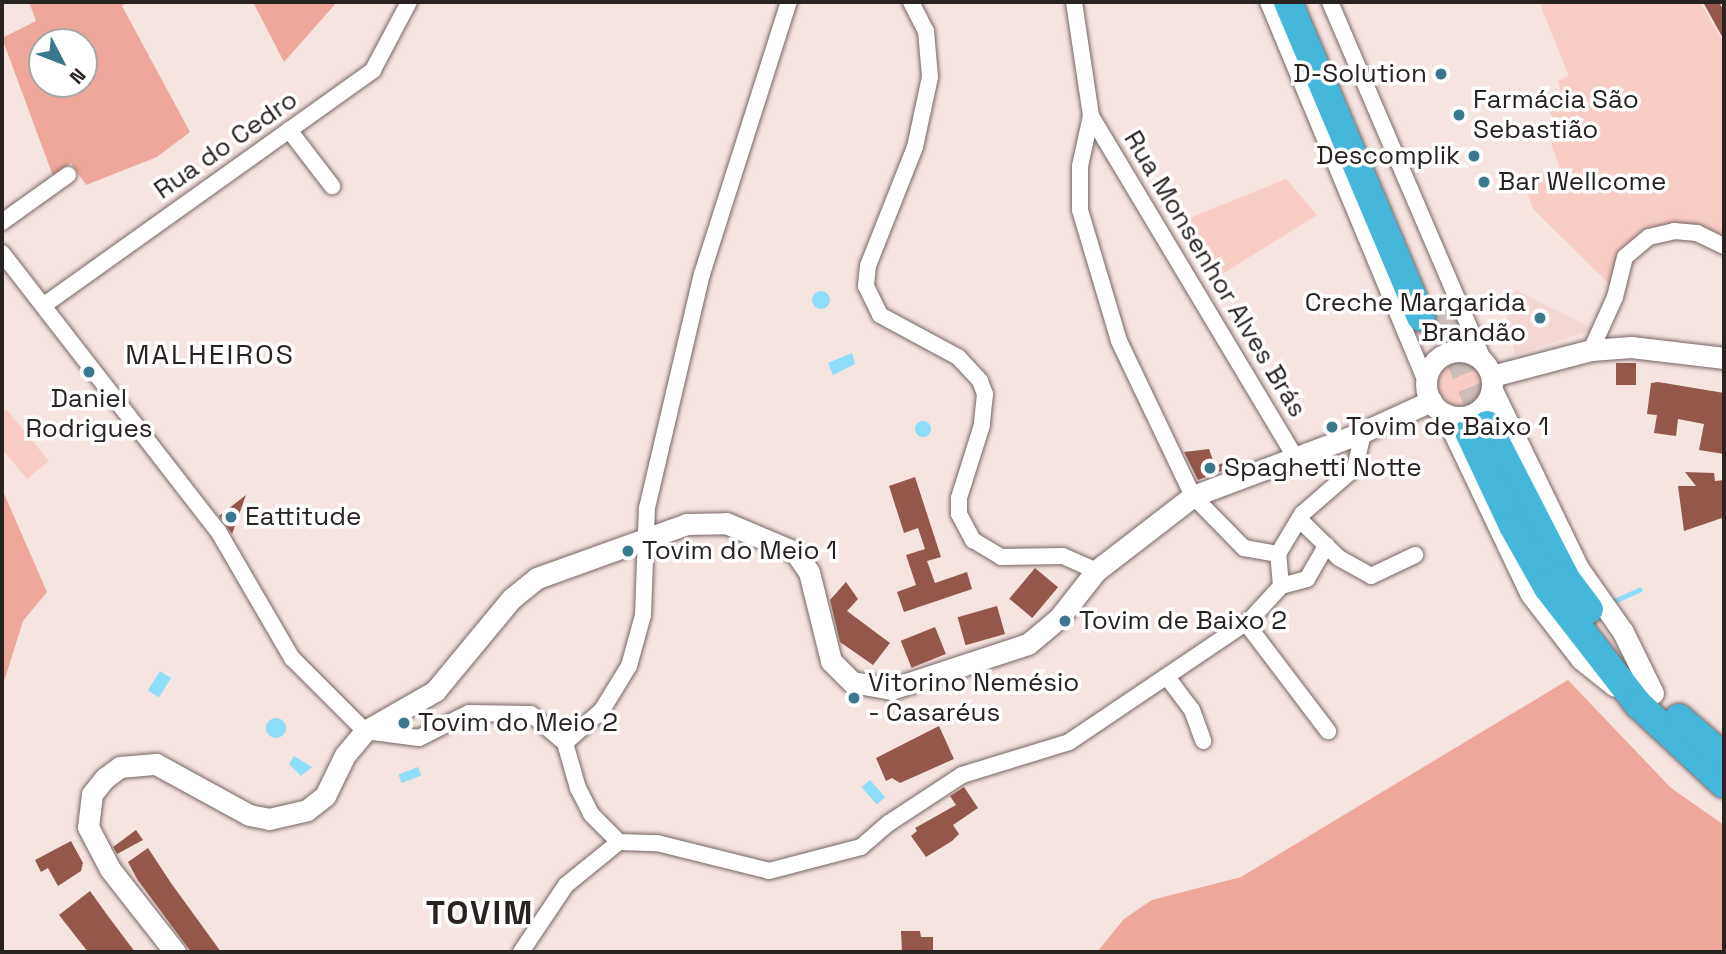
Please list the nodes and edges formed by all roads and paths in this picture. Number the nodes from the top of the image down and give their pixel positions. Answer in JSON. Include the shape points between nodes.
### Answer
{"nodes":[{"id":1,"x":410,"y":2,"type":"edge"},
{"id":2,"x":789,"y":2,"type":"edge"},
{"id":3,"x":912,"y":2,"type":"edge"},
{"id":4,"x":1074,"y":2,"type":"edge"},
{"id":5,"x":1268,"y":2,"type":"edge"},
{"id":6,"x":1289,"y":2,"type":"edge"},
{"id":7,"x":1310,"y":2,"type":"edge"},
{"id":8,"x":1331,"y":2,"type":"edge"},
{"id":9,"x":1091,"y":116,"type":"junction"},
{"id":10,"x":289,"y":130,"type":"junction"},
{"id":11,"x":68,"y":175,"type":"dead end"},
{"id":12,"x":332,"y":186,"type":"dead end"},
{"id":13,"x":2,"y":222,"type":"edge"},
{"id":14,"x":1724,"y":246,"type":"edge"},
{"id":15,"x":2,"y":253,"type":"edge"},
{"id":16,"x":44,"y":305,"type":"junction"},
{"id":17,"x":1591,"y":349,"type":"junction"},
{"id":18,"x":1724,"y":358,"type":"edge"},
{"id":19,"x":1489,"y":376,"type":"junction"},
{"id":20,"x":1434,"y":399,"type":"junction"},
{"id":21,"x":1478,"y":428,"type":"tunnel mouth"},
{"id":22,"x":1363,"y":432,"type":"junction"},
{"id":23,"x":1296,"y":458,"type":"junction"},
{"id":24,"x":1193,"y":496,"type":"junction"},
{"id":25,"x":1298,"y":519,"type":"junction"},
{"id":26,"x":646,"y":539,"type":"junction"},
{"id":27,"x":1328,"y":545,"type":"junction"},
{"id":28,"x":1278,"y":554,"type":"junction"},
{"id":29,"x":1415,"y":555,"type":"dead end"},
{"id":30,"x":1096,"y":571,"type":"junction"},
{"id":31,"x":1281,"y":586,"type":"junction"},
{"id":32,"x":1246,"y":623,"type":"junction"},
{"id":33,"x":1167,"y":677,"type":"junction"},
{"id":34,"x":1646,"y":699,"type":"junction"},
{"id":35,"x":365,"y":731,"type":"junction"},
{"id":36,"x":1328,"y":731,"type":"dead end"},
{"id":37,"x":1203,"y":741,"type":"dead end"},
{"id":38,"x":565,"y":743,"type":"junction"},
{"id":39,"x":1724,"y":757,"type":"edge"},
{"id":40,"x":1724,"y":783,"type":"edge"},
{"id":41,"x":618,"y":842,"type":"junction"},
{"id":42,"x":175,"y":952,"type":"edge"},
{"id":43,"x":521,"y":952,"type":"edge"}],
"edges":[{"from":1,"to":10,"type":"street","name":"Rua do Cedro","via":[[373,70]]},
{"from":2,"to":26,"type":"street","via":[[702,274],[647,508]]},
{"from":3,"to":30,"type":"street","via":[[926,31],[930,78],[915,147],[868,266],[866,286],[880,315],[958,357],[980,381],[985,394],[982,425],[959,498],[962,521],[973,540],[1001,557],[1063,556]]},
{"from":4,"to":9,"type":"street"},
{"from":5,"to":20,"type":"street"},
{"from":6,"to":7,"type":"highway","via":[[1430,313]]},
{"from":8,"to":19,"type":"street"},
{"from":9,"to":23,"type":"street","name":"Rua Monsenhor Alves Brás"},
{"from":9,"to":24,"type":"street","via":[[1080,166],[1080,210],[1090,250],[1119,341]]},
{"from":10,"to":12,"type":"street"},
{"from":10,"to":16,"type":"street","name":"Rua do Cedro"},
{"from":11,"to":13,"type":"street"},
{"from":14,"to":17,"type":"street","via":[[1698,233],[1674,231],[1649,237],[1625,257],[1615,297]]},
{"from":15,"to":16,"type":"street"},
{"from":16,"to":35,"type":"street","via":[[218,531],[292,657]]},
{"from":17,"to":18,"type":"street","via":[[1631,347]]},
{"from":17,"to":19,"type":"street"},
{"from":19,"to":20,"type":"street","via":[[1475,414]]},
{"from":19,"to":20,"type":"street","via":[[1476,355],[1455,351],[1436,361]]},
{"from":19,"to":34,"type":"street","via":[[1578,568],[1623,632]]},
{"from":20,"to":22,"type":"street"},
{"from":20,"to":34,"type":"street","via":[[1531,594],[1581,659]]},
{"from":21,"to":34,"type":"highway","via":[[1566,579]]},
{"from":22,"to":23,"type":"street"},
{"from":22,"to":25,"type":"street","via":[[1355,468]]},
{"from":23,"to":24,"type":"street"},
{"from":24,"to":28,"type":"street","via":[[1244,548]]},
{"from":24,"to":30,"type":"street"},
{"from":25,"to":27,"type":"street"},
{"from":25,"to":28,"type":"street"},
{"from":26,"to":30,"type":"street","via":[[705,521],[726,523],[795,552],[809,572],[831,660],[852,682],[891,689],[1028,644],[1059,618]]},
{"from":26,"to":35,"type":"street","via":[[522,587],[435,691]]},
{"from":26,"to":38,"type":"street","via":[[643,615],[629,666],[602,710]]},
{"from":27,"to":29,"type":"street","via":[[1339,558],[1371,576]]},
{"from":27,"to":31,"type":"street","via":[[1307,579]]},
{"from":28,"to":31,"type":"street"},
{"from":31,"to":32,"type":"street"},
{"from":32,"to":33,"type":"street"},
{"from":32,"to":36,"type":"street"},
{"from":33,"to":37,"type":"street","via":[[1192,710]]},
{"from":33,"to":41,"type":"street","via":[[1069,742],[962,775],[889,822],[861,847],[769,871],[657,843]]},
{"from":34,"to":39,"type":"highway"},
{"from":34,"to":40,"type":"highway"},
{"from":35,"to":38,"type":"street","via":[[419,738],[469,713],[519,711],[548,726]]},
{"from":35,"to":42,"type":"street","via":[[345,755],[324,796],[291,817],[249,816],[156,764],[120,767],[105,778],[92,794],[88,827],[110,869]]},
{"from":38,"to":41,"type":"street","via":[[587,805]]},
{"from":41,"to":43,"type":"street","via":[[566,885]]}]}
